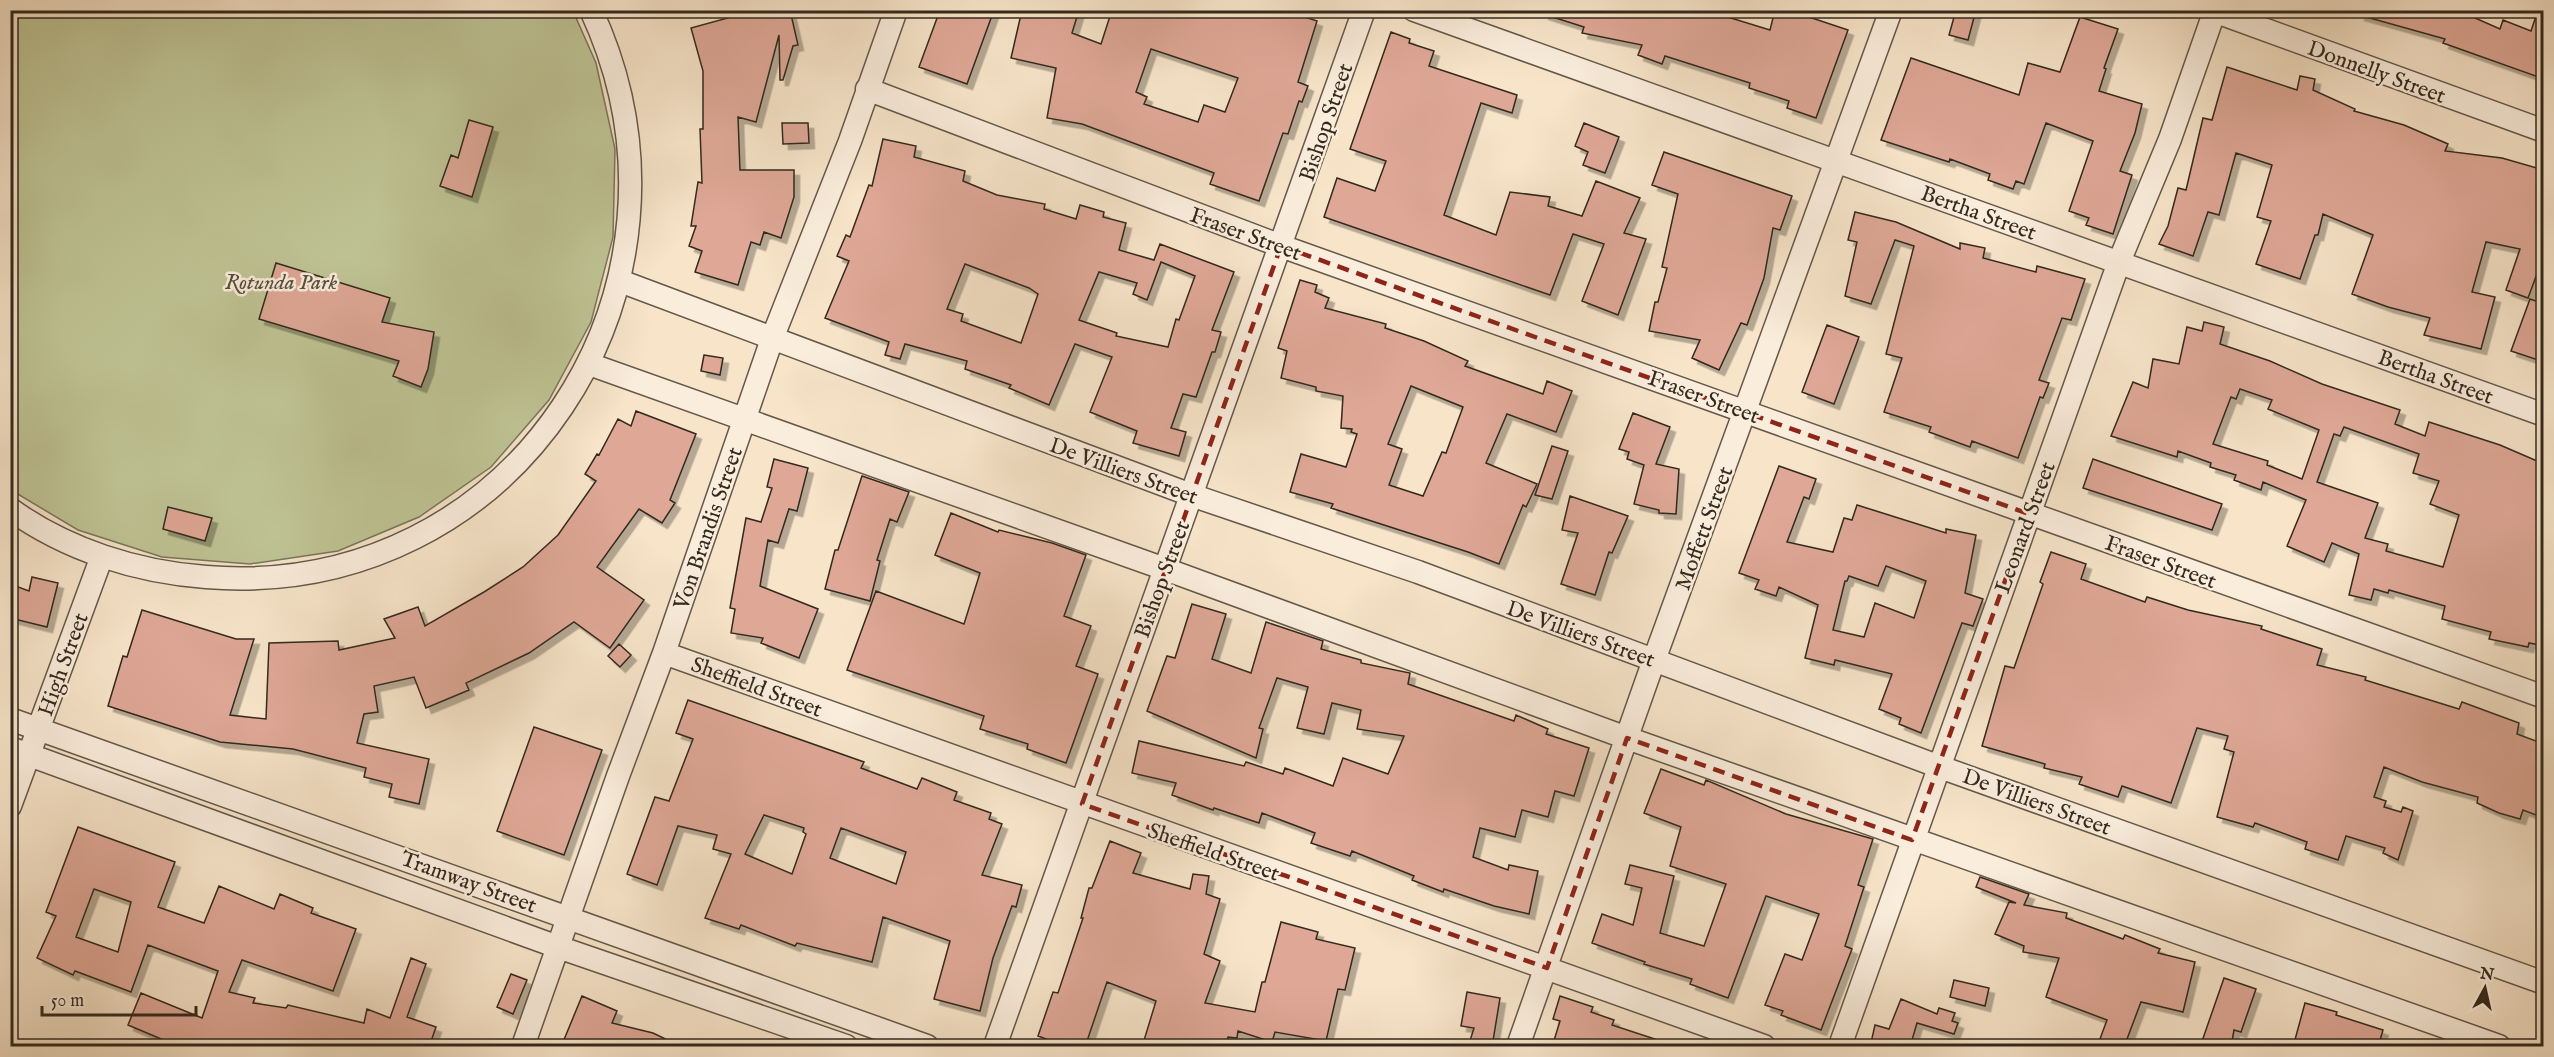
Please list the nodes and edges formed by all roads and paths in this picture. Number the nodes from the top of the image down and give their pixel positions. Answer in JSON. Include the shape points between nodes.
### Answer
{"nodes":[{"id":1,"x":591,"y":10,"type":"edge"},
{"id":2,"x":896,"y":10,"type":"edge"},
{"id":3,"x":1364,"y":10,"type":"edge"},
{"id":4,"x":1414,"y":10,"type":"edge"},
{"id":5,"x":1891,"y":10,"type":"edge"},
{"id":6,"x":2213,"y":11,"type":"edge"},
{"id":7,"x":867,"y":89,"type":"junction"},
{"id":8,"x":2544,"y":131,"type":"edge"},
{"id":9,"x":1837,"y":161,"type":"junction"},
{"id":10,"x":1281,"y":246,"type":"junction"},
{"id":11,"x":2119,"y":262,"type":"junction"},
{"id":12,"x":620,"y":281,"type":"junction"},
{"id":13,"x":772,"y":339,"type":"junction"},
{"id":14,"x":589,"y":364,"type":"junction"},
{"id":15,"x":1747,"y":412,"type":"junction"},
{"id":16,"x":2544,"y":415,"type":"edge"},
{"id":17,"x":744,"y":420,"type":"junction"},
{"id":18,"x":1191,"y":495,"type":"junction"},
{"id":19,"x":10,"y":509,"type":"edge"},
{"id":20,"x":2029,"y":514,"type":"junction"},
{"id":21,"x":102,"y":556,"type":"junction"},
{"id":22,"x":1165,"y":569,"type":"junction"},
{"id":23,"x":664,"y":653,"type":"junction"},
{"id":24,"x":1654,"y":660,"type":"junction"},
{"id":25,"x":2544,"y":697,"type":"edge"},
{"id":26,"x":10,"y":719,"type":"edge"},
{"id":27,"x":38,"y":729,"type":"junction"},
{"id":28,"x":1627,"y":738,"type":"junction"},
{"id":29,"x":20,"y":751,"type":"edge"},
{"id":30,"x":1940,"y":767,"type":"junction"},
{"id":31,"x":200,"y":785,"type":"junction"},
{"id":32,"x":1082,"y":804,"type":"junction"},
{"id":33,"x":10,"y":806,"type":"edge"},
{"id":34,"x":191,"y":813,"type":"junction"},
{"id":35,"x":303,"y":822,"type":"junction"},
{"id":36,"x":1912,"y":840,"type":"junction"},
{"id":37,"x":290,"y":850,"type":"junction"},
{"id":38,"x":568,"y":917,"type":"junction"},
{"id":39,"x":558,"y":947,"type":"junction"},
{"id":40,"x":1547,"y":968,"type":"junction"},
{"id":41,"x":2544,"y":982,"type":"edge"},
{"id":42,"x":782,"y":993,"type":"junction"},
{"id":43,"x":772,"y":1020,"type":"junction"},
{"id":44,"x":523,"y":1047,"type":"edge"},
{"id":45,"x":846,"y":1047,"type":"edge"},
{"id":46,"x":927,"y":1047,"type":"edge"},
{"id":47,"x":995,"y":1047,"type":"edge"},
{"id":48,"x":1518,"y":1047,"type":"edge"},
{"id":49,"x":1764,"y":1047,"type":"edge"},
{"id":50,"x":1840,"y":1047,"type":"edge"},
{"id":51,"x":2499,"y":1047,"type":"edge"}],
"edges":[{"from":1,"to":12,"type":"street","via":[[620,86],[629,135],[629,233]]},
{"from":2,"to":7,"type":"street","name":"Von Brandis Street"},
{"from":3,"to":10,"type":"street","name":"Bishop Street"},
{"from":4,"to":9,"type":"street","name":"Bertha Street"},
{"from":5,"to":9,"type":"street","name":"Moffett Street"},
{"from":6,"to":8,"type":"street","name":"Donnelly Street"},
{"from":6,"to":11,"type":"street","name":"Leonard Street","via":[[2170,139]]},
{"from":7,"to":10,"type":"street","name":"Fraser Street"},
{"from":7,"to":13,"type":"street","name":"Von Brandis Street"},
{"from":9,"to":11,"type":"street","name":"Bertha Street"},
{"from":9,"to":15,"type":"street","name":"Moffett Street"},
{"from":10,"to":15,"type":"street","name":"Fraser Street"},
{"from":10,"to":18,"type":"street","name":"Bishop Street"},
{"from":11,"to":16,"type":"street","name":"Bertha Street"},
{"from":11,"to":20,"type":"street","name":"Leonard Street"},
{"from":12,"to":13,"type":"street","name":"De Villiers Street"},
{"from":12,"to":14,"type":"street"},
{"from":13,"to":17,"type":"street","name":"Von Brandis Street"},
{"from":13,"to":18,"type":"street","name":"De Villiers Street"},
{"from":14,"to":17,"type":"street"},
{"from":14,"to":21,"type":"street","via":[[544,432],[495,482],[454,513],[382,551],[303,573],[222,579],[151,570]]},
{"from":15,"to":20,"type":"street","name":"Fraser Street"},
{"from":15,"to":24,"type":"street","name":"Moffett Street"},
{"from":17,"to":22,"type":"street"},
{"from":17,"to":23,"type":"street","name":"Von Brandis Street"},
{"from":18,"to":22,"type":"street","name":"Bishop Street"},
{"from":18,"to":24,"type":"street","name":"De Villiers Street","via":[[1418,572]]},
{"from":19,"to":21,"type":"street","via":[[61,539]]},
{"from":20,"to":25,"type":"street","name":"Fraser Street"},
{"from":20,"to":30,"type":"street","name":"Leonard Street"},
{"from":21,"to":27,"type":"street","name":"High Street"},
{"from":22,"to":28,"type":"street"},
{"from":22,"to":32,"type":"street","name":"Bishop Street"},
{"from":23,"to":32,"type":"street","name":"Sheffield Street"},
{"from":23,"to":38,"type":"street","name":"Von Brandis Street"},
{"from":24,"to":28,"type":"street","name":"Moffett Street"},
{"from":24,"to":30,"type":"street","name":"De Villiers Street"},
{"from":26,"to":27,"type":"street","name":"Tramway Street"},
{"from":27,"to":29,"type":"street","name":"High Street"},
{"from":27,"to":31,"type":"street","name":"Tramway Street"},
{"from":28,"to":36,"type":"street"},
{"from":28,"to":40,"type":"street","name":"Moffett Street"},
{"from":29,"to":33,"type":"street","name":"High Street"},
{"from":29,"to":34,"type":"street","name":"Tramway Street"},
{"from":30,"to":36,"type":"street","name":"Leonard Street"},
{"from":30,"to":41,"type":"street","name":"De Villiers Street"},
{"from":31,"to":34,"type":"street"},
{"from":31,"to":35,"type":"street","name":"Tramway Street"},
{"from":32,"to":40,"type":"street","name":"Sheffield Street"},
{"from":32,"to":47,"type":"street","name":"Bishop Street"},
{"from":34,"to":37,"type":"street","name":"Tramway Street"},
{"from":35,"to":37,"type":"street"},
{"from":35,"to":38,"type":"street","name":"Tramway Street"},
{"from":36,"to":50,"type":"street","name":"Leonard Street"},
{"from":36,"to":51,"type":"street"},
{"from":37,"to":39,"type":"street","name":"Tramway Street"},
{"from":38,"to":39,"type":"street","name":"Von Brandis Street"},
{"from":38,"to":42,"type":"street","name":"Tramway Street"},
{"from":39,"to":43,"type":"street","name":"Tramway Street"},
{"from":39,"to":44,"type":"street","name":"Von Brandis Street"},
{"from":40,"to":48,"type":"street","name":"Moffett Street"},
{"from":40,"to":49,"type":"street","name":"Sheffield Street"},
{"from":42,"to":43,"type":"street"},
{"from":42,"to":46,"type":"street","name":"Tramway Street"},
{"from":43,"to":45,"type":"street","name":"Tramway Street"}]}
